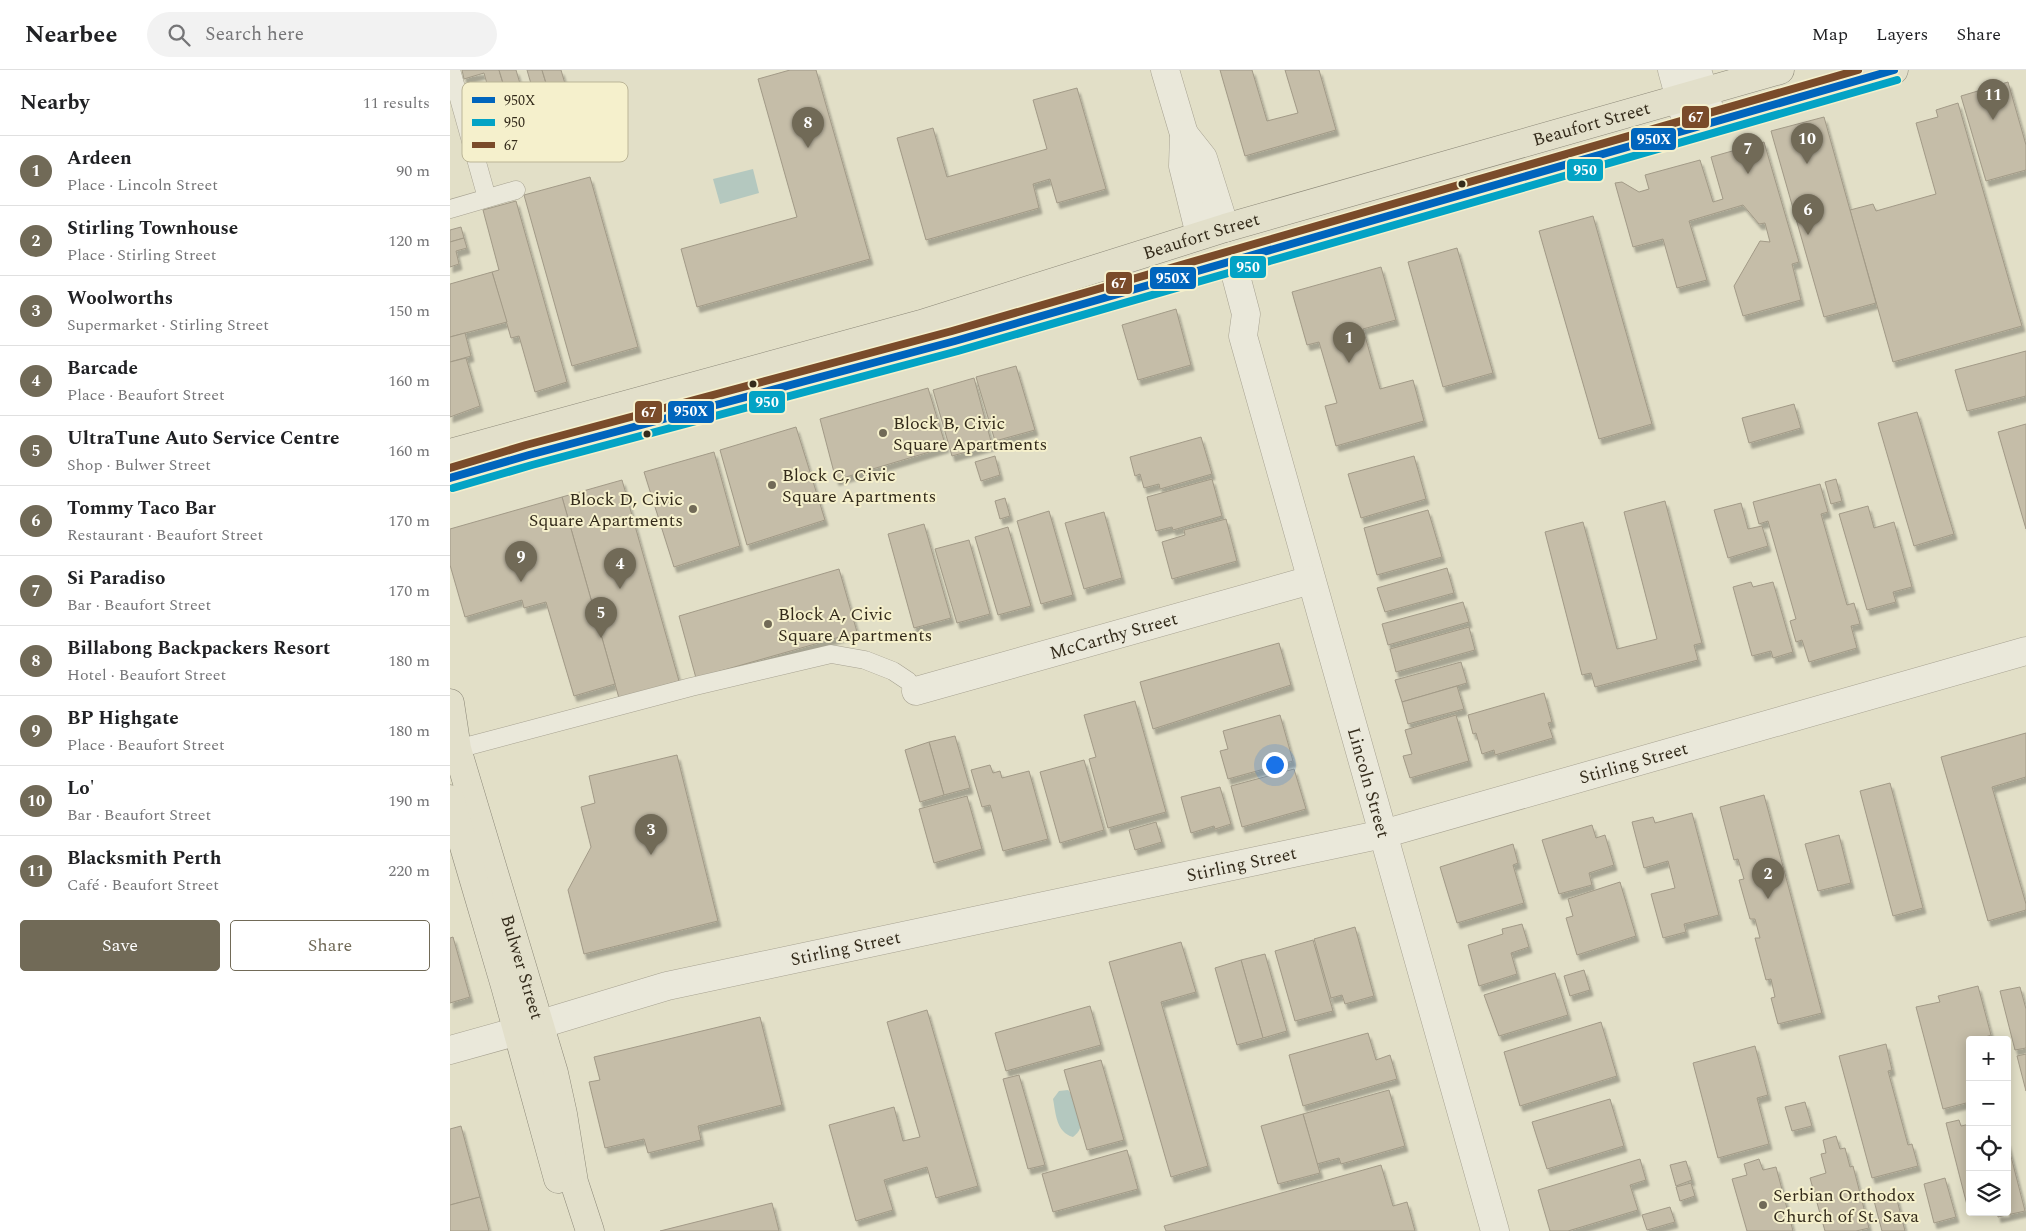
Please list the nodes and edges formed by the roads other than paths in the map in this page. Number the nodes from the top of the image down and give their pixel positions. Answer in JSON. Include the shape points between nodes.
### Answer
{"nodes":[{"id":1,"x":451,"y":70,"type":"edge"},
{"id":2,"x":1165,"y":70,"type":"edge"},
{"id":3,"x":1672,"y":70,"type":"edge"},
{"id":4,"x":1780,"y":70,"type":"edge"},
{"id":5,"x":1894,"y":70,"type":"edge"},
{"id":6,"x":1694,"y":87,"type":"edge"},
{"id":7,"x":462,"y":109,"type":"edge"},
{"id":8,"x":1700,"y":124,"type":"junction"},
{"id":9,"x":477,"y":162,"type":"edge"},
{"id":10,"x":516,"y":190,"type":"dead end"},
{"id":11,"x":487,"y":198,"type":"junction"},
{"id":12,"x":450,"y":209,"type":"edge"},
{"id":13,"x":1212,"y":232,"type":"junction"},
{"id":14,"x":1222,"y":264,"type":"junction"},
{"id":15,"x":450,"y":453,"type":"edge"},
{"id":16,"x":450,"y":478,"type":"edge"},
{"id":17,"x":1312,"y":580,"type":"junction"},
{"id":18,"x":2026,"y":651,"type":"edge"},
{"id":19,"x":916,"y":691,"type":"joint"},
{"id":20,"x":450,"y":703,"type":"edge"},
{"id":21,"x":457,"y":749,"type":"junction"},
{"id":22,"x":450,"y":799,"type":"edge"},
{"id":23,"x":1383,"y":834,"type":"junction"},
{"id":24,"x":530,"y":1028,"type":"junction"},
{"id":25,"x":450,"y":1050,"type":"edge"},
{"id":26,"x":573,"y":1231,"type":"edge"},
{"id":27,"x":590,"y":1231,"type":"edge"},
{"id":28,"x":1495,"y":1231,"type":"edge"}],
"edges":[{"from":1,"to":7,"type":"lane"},
{"from":2,"to":13,"type":"street","via":[[1184,134],[1183,166]]},
{"from":3,"to":6,"type":"street"},
{"from":4,"to":6,"type":"main road","name":"Beaufort Street"},
{"from":5,"to":8,"type":"main road","name":"Beaufort Street"},
{"from":6,"to":8,"type":"street"},
{"from":6,"to":13,"type":"main road","name":"Beaufort Street"},
{"from":8,"to":14,"type":"main road","name":"Beaufort Street"},
{"from":9,"to":11,"type":"lane"},
{"from":10,"to":11,"type":"lane"},
{"from":11,"to":12,"type":"lane"},
{"from":13,"to":15,"type":"main road","name":"Beaufort Street","via":[[921,324]]},
{"from":14,"to":16,"type":"main road","name":"Beaufort Street","via":[[955,341]]},
{"from":14,"to":17,"type":"street","name":"Lincoln Street","via":[[1246,314],[1243,336]]},
{"from":17,"to":19,"type":"street","name":"McCarthy Street"},
{"from":17,"to":23,"type":"street","name":"Lincoln Street"},
{"from":18,"to":23,"type":"street","name":"Stirling Street"},
{"from":19,"to":21,"type":"lane","via":[[893,671],[865,660],[831,654]]},
{"from":20,"to":21,"type":"main road","name":"Bulwer Street"},
{"from":21,"to":24,"type":"main road","name":"Bulwer Street"},
{"from":22,"to":24,"type":"main road","name":"Bulwer Street"},
{"from":23,"to":24,"type":"street","name":"Stirling Street","via":[[667,986]]},
{"from":23,"to":28,"type":"street","name":"Lincoln Street"},
{"from":24,"to":25,"type":"street","name":"Stirling Street"},
{"from":24,"to":26,"type":"main road","name":"Bulwer Street"},
{"from":24,"to":27,"type":"main road","name":"Bulwer Street","via":[[563,1114],[574,1182]]}]}
